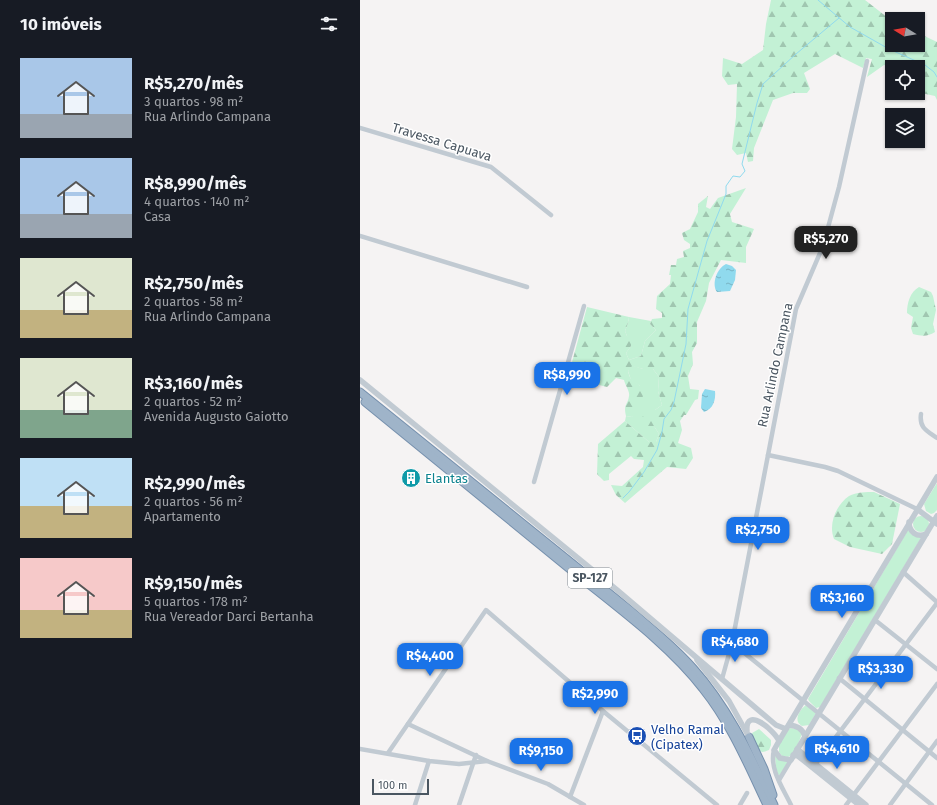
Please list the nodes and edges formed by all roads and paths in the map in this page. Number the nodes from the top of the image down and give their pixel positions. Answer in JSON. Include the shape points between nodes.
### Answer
{"nodes":[{"id":1,"x":867,"y":61,"type":"dead end"},
{"id":2,"x":360,"y":128,"type":"edge"},
{"id":3,"x":551,"y":214,"type":"dead end"},
{"id":4,"x":360,"y":236,"type":"edge"},
{"id":5,"x":527,"y":287,"type":"dead end"},
{"id":6,"x":584,"y":306,"type":"dead end"},
{"id":7,"x":360,"y":380,"type":"edge"},
{"id":8,"x":360,"y":392,"type":"edge"},
{"id":9,"x":360,"y":398,"type":"edge"},
{"id":10,"x":921,"y":414,"type":"dead end"},
{"id":11,"x":937,"y":438,"type":"edge"},
{"id":12,"x":768,"y":455,"type":"junction"},
{"id":13,"x":937,"y":477,"type":"edge"},
{"id":14,"x":534,"y":482,"type":"dead end"},
{"id":15,"x":917,"y":509,"type":"junction"},
{"id":16,"x":937,"y":516,"type":"edge"},
{"id":17,"x":910,"y":522,"type":"junction"},
{"id":18,"x":935,"y":523,"type":"edge"},
{"id":19,"x":926,"y":534,"type":"junction"},
{"id":20,"x":903,"y":572,"type":"junction"},
{"id":21,"x":937,"y":602,"type":"edge"},
{"id":22,"x":875,"y":620,"type":"junction"},
{"id":23,"x":732,"y":643,"type":"junction"},
{"id":24,"x":906,"y":644,"type":"junction"},
{"id":25,"x":689,"y":651,"type":"junction"},
{"id":26,"x":937,"y":669,"type":"edge"},
{"id":27,"x":839,"y":678,"type":"junction"},
{"id":28,"x":722,"y":679,"type":"junction"},
{"id":29,"x":937,"y":684,"type":"edge"},
{"id":30,"x":864,"y":699,"type":"junction"},
{"id":31,"x":803,"y":701,"type":"junction"},
{"id":32,"x":603,"y":712,"type":"junction"},
{"id":33,"x":818,"y":713,"type":"junction"},
{"id":34,"x":408,"y":724,"type":"junction"},
{"id":35,"x":788,"y":727,"type":"junction"},
{"id":36,"x":902,"y":730,"type":"junction"},
{"id":37,"x":840,"y":731,"type":"junction"},
{"id":38,"x":805,"y":736,"type":"junction"},
{"id":39,"x":749,"y":738,"type":"junction"},
{"id":40,"x":779,"y":741,"type":"junction"},
{"id":41,"x":937,"y":741,"type":"edge"},
{"id":42,"x":360,"y":749,"type":"edge"},
{"id":43,"x":797,"y":749,"type":"junction"},
{"id":44,"x":774,"y":750,"type":"junction"},
{"id":45,"x":929,"y":751,"type":"junction"},
{"id":46,"x":388,"y":754,"type":"junction"},
{"id":47,"x":476,"y":755,"type":"junction"},
{"id":48,"x":792,"y":758,"type":"junction"},
{"id":49,"x":937,"y":758,"type":"edge"},
{"id":50,"x":488,"y":761,"type":"junction"},
{"id":51,"x":429,"y":762,"type":"junction"},
{"id":52,"x":878,"y":762,"type":"junction"},
{"id":53,"x":473,"y":763,"type":"junction"},
{"id":54,"x":814,"y":766,"type":"junction"},
{"id":55,"x":779,"y":780,"type":"junction"},
{"id":56,"x":905,"y":784,"type":"junction"},
{"id":57,"x":747,"y":793,"type":"dead end"},
{"id":58,"x":570,"y":797,"type":"junction"},
{"id":59,"x":763,"y":797,"type":"junction"},
{"id":60,"x":852,"y":797,"type":"junction"},
{"id":61,"x":937,"y":802,"type":"edge"},
{"id":62,"x":415,"y":805,"type":"edge"},
{"id":63,"x":459,"y":805,"type":"edge"},
{"id":64,"x":584,"y":805,"type":"edge"},
{"id":65,"x":717,"y":805,"type":"edge"},
{"id":66,"x":740,"y":805,"type":"edge"},
{"id":67,"x":763,"y":805,"type":"edge"},
{"id":68,"x":767,"y":805,"type":"edge"},
{"id":69,"x":775,"y":805,"type":"edge"},
{"id":70,"x":791,"y":805,"type":"edge"},
{"id":71,"x":846,"y":805,"type":"edge"},
{"id":72,"x":859,"y":805,"type":"edge"},
{"id":73,"x":866,"y":805,"type":"edge"},
{"id":74,"x":890,"y":805,"type":"edge"},
{"id":75,"x":933,"y":805,"type":"edge"}],
"edges":[{"from":1,"to":12,"type":"street","name":"Rua Arlindo Campana","via":[[823,246],[796,309]]},
{"from":2,"to":3,"type":"street","name":"Travessa Capuava","via":[[491,167]]},
{"from":4,"to":5,"type":"street"},
{"from":6,"to":14,"type":"street"},
{"from":7,"to":25,"type":"street"},
{"from":8,"to":69,"type":"highway","number":"SP-127","via":[[663,638],[693,668],[728,714]]},
{"from":9,"to":59,"type":"highway","number":"SP-127","via":[[623,612],[679,661],[720,712]]},
{"from":10,"to":11,"type":"street","via":[[922,426]]},
{"from":12,"to":15,"type":"street","via":[[838,471]]},
{"from":12,"to":23,"type":"street","name":"Rua Arlindo Campana"},
{"from":13,"to":15,"type":"street"},
{"from":15,"to":17,"type":"street"},
{"from":15,"to":18,"type":"street"},
{"from":16,"to":18,"type":"street"},
{"from":17,"to":19,"type":"street","via":[[910,529],[916,534]]},
{"from":17,"to":31,"type":"street"},
{"from":18,"to":19,"type":"street"},
{"from":19,"to":20,"type":"street"},
{"from":20,"to":21,"type":"street"},
{"from":20,"to":22,"type":"street"},
{"from":21,"to":24,"type":"street"},
{"from":22,"to":24,"type":"street"},
{"from":22,"to":27,"type":"street"},
{"from":23,"to":28,"type":"street","name":"Rua Arlindo Campana"},
{"from":23,"to":31,"type":"street"},
{"from":24,"to":26,"type":"street"},
{"from":24,"to":30,"type":"street"},
{"from":25,"to":28,"type":"street"},
{"from":25,"to":39,"type":"street","via":[[729,701]]},
{"from":27,"to":30,"type":"street"},
{"from":27,"to":33,"type":"street"},
{"from":28,"to":35,"type":"street","via":[[776,725]]},
{"from":29,"to":36,"type":"street"},
{"from":30,"to":36,"type":"street"},
{"from":30,"to":37,"type":"street"},
{"from":31,"to":33,"type":"street"},
{"from":31,"to":35,"type":"street"},
{"from":32,"to":34,"type":"street","via":[[486,610]]},
{"from":32,"to":58,"type":"street"},
{"from":32,"to":65,"type":"street"},
{"from":33,"to":37,"type":"street"},
{"from":33,"to":38,"type":"street"},
{"from":34,"to":46,"type":"street"},
{"from":34,"to":47,"type":"street"},
{"from":35,"to":38,"type":"street","via":[[799,728]]},
{"from":35,"to":40,"type":"street"},
{"from":36,"to":45,"type":"street"},
{"from":36,"to":52,"type":"street"},
{"from":37,"to":52,"type":"street"},
{"from":37,"to":54,"type":"street"},
{"from":38,"to":43,"type":"street"},
{"from":39,"to":40,"type":"street","via":[[747,725],[751,720],[755,720],[774,732]]},
{"from":39,"to":69,"type":"highway","via":[[764,769]]},
{"from":40,"to":44,"type":"street"},
{"from":41,"to":45,"type":"street"},
{"from":42,"to":46,"type":"street"},
{"from":43,"to":48,"type":"street"},
{"from":43,"to":54,"type":"street"},
{"from":44,"to":48,"type":"street","via":[[780,758]]},
{"from":44,"to":55,"type":"street","via":[[772,761]]},
{"from":45,"to":49,"type":"street"},
{"from":45,"to":56,"type":"street"},
{"from":46,"to":51,"type":"street"},
{"from":47,"to":50,"type":"street"},
{"from":47,"to":53,"type":"street"},
{"from":48,"to":54,"type":"street","via":[[798,756]]},
{"from":48,"to":55,"type":"street"},
{"from":50,"to":53,"type":"street"},
{"from":50,"to":58,"type":"street","via":[[540,781]]},
{"from":51,"to":53,"type":"street"},
{"from":51,"to":62,"type":"street"},
{"from":52,"to":56,"type":"street"},
{"from":52,"to":60,"type":"street"},
{"from":53,"to":63,"type":"street"},
{"from":54,"to":60,"type":"street"},
{"from":55,"to":70,"type":"street"},
{"from":56,"to":74,"type":"street"},
{"from":56,"to":75,"type":"street"},
{"from":57,"to":66,"type":"street"},
{"from":58,"to":64,"type":"street"},
{"from":59,"to":67,"type":"highway"},
{"from":59,"to":68,"type":"highway","number":"SP-127"},
{"from":60,"to":71,"type":"street"},
{"from":60,"to":72,"type":"street"},
{"from":60,"to":73,"type":"street"},
{"from":61,"to":75,"type":"street"}]}
